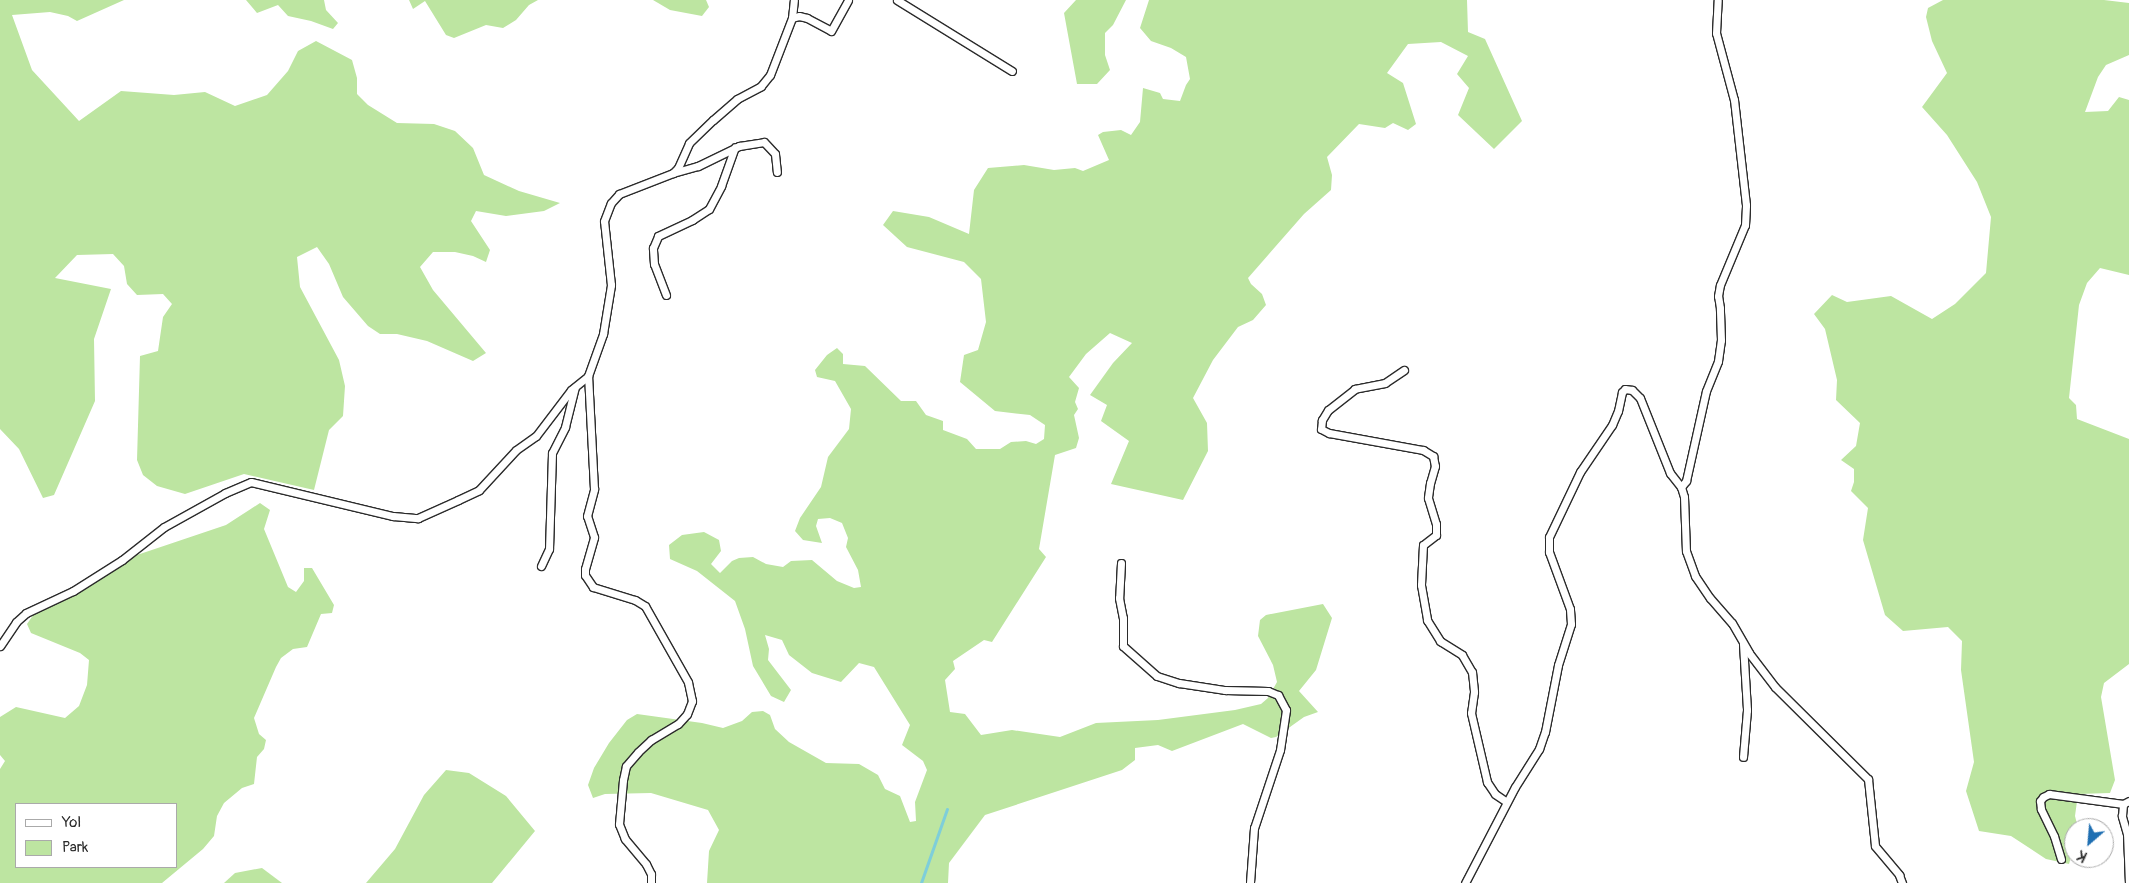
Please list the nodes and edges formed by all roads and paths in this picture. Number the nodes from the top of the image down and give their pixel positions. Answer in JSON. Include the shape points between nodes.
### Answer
{"nodes":[{"id":1,"x":794,"y":0,"type":"edge"},
{"id":2,"x":852,"y":0,"type":"edge"},
{"id":3,"x":897,"y":0,"type":"edge"},
{"id":4,"x":1718,"y":0,"type":"edge"},
{"id":5,"x":846,"y":3,"type":"edge"},
{"id":6,"x":792,"y":18,"type":"junction"},
{"id":7,"x":1012,"y":71,"type":"dead end"},
{"id":8,"x":735,"y":147,"type":"junction"},
{"id":9,"x":777,"y":172,"type":"dead end"},
{"id":10,"x":673,"y":173,"type":"junction"},
{"id":11,"x":666,"y":295,"type":"dead end"},
{"id":12,"x":1404,"y":370,"type":"dead end"},
{"id":13,"x":588,"y":376,"type":"junction"},
{"id":14,"x":575,"y":386,"type":"junction"},
{"id":15,"x":1681,"y":487,"type":"junction"},
{"id":16,"x":1121,"y":563,"type":"dead end"},
{"id":17,"x":541,"y":566,"type":"dead end"},
{"id":18,"x":1743,"y":639,"type":"junction"},
{"id":19,"x":0,"y":646,"type":"edge"},
{"id":20,"x":1744,"y":757,"type":"dead end"},
{"id":21,"x":1507,"y":802,"type":"junction"},
{"id":22,"x":2126,"y":803,"type":"edge"},
{"id":23,"x":2061,"y":859,"type":"dead end"},
{"id":24,"x":651,"y":883,"type":"edge"},
{"id":25,"x":1250,"y":883,"type":"edge"},
{"id":26,"x":1466,"y":883,"type":"edge"},
{"id":27,"x":1902,"y":883,"type":"edge"},
{"id":28,"x":2129,"y":883,"type":"edge"}],
"edges":[{"from":1,"to":6,"type":"street"},
{"from":2,"to":5,"type":"street"},
{"from":3,"to":7,"type":"street"},
{"from":4,"to":15,"type":"street","via":[[1716,33],[1734,100],[1746,205],[1745,225],[1720,285],[1718,360],[1706,391],[1686,481]]},
{"from":5,"to":6,"type":"street","via":[[831,31],[807,18]]},
{"from":6,"to":10,"type":"street","via":[[770,75],[761,86],[737,99],[689,143]]},
{"from":8,"to":9,"type":"street","via":[[764,142],[775,154]]},
{"from":8,"to":10,"type":"street","via":[[698,166]]},
{"from":8,"to":11,"type":"street","via":[[709,209],[658,236],[653,248],[654,264]]},
{"from":10,"to":13,"type":"street","via":[[619,194],[606,212],[604,221],[611,284],[603,334]]},
{"from":12,"to":21,"type":"street","via":[[1385,383],[1355,389],[1328,410],[1321,429],[1423,450],[1432,456],[1435,466],[1428,498],[1436,534],[1424,545],[1421,585],[1427,620],[1440,641],[1462,655],[1472,672],[1471,714],[1487,782],[1495,794]]},
{"from":13,"to":14,"type":"street"},
{"from":13,"to":24,"type":"street","via":[[594,489],[587,516],[594,537],[585,575],[593,587],[645,606],[688,682],[692,701],[678,724],[651,740],[626,766],[619,824],[625,839],[646,864]]},
{"from":14,"to":17,"type":"street","via":[[565,427],[552,453],[549,549]]},
{"from":14,"to":19,"type":"street","via":[[536,436],[516,450],[479,490],[458,500],[418,518],[392,516],[251,482],[164,526],[106,570],[26,613]]},
{"from":15,"to":18,"type":"street","via":[[1686,551],[1695,576]]},
{"from":15,"to":21,"type":"street","via":[[1670,473],[1640,398],[1632,390],[1625,389],[1612,425],[1580,472],[1549,538],[1549,552],[1568,601],[1571,624],[1558,665],[1545,732]]},
{"from":16,"to":25,"type":"street","via":[[1122,646],[1157,676],[1216,689],[1268,691],[1278,695],[1286,710],[1280,750],[1254,828]]},
{"from":18,"to":20,"type":"street","via":[[1747,710]]},
{"from":18,"to":27,"type":"street","via":[[1749,653],[1775,687],[1868,778],[1875,846]]},
{"from":21,"to":26,"type":"street"},
{"from":22,"to":23,"type":"street","via":[[2043,796],[2041,809]]},
{"from":22,"to":28,"type":"street","via":[[2122,816],[2127,834]]}]}
